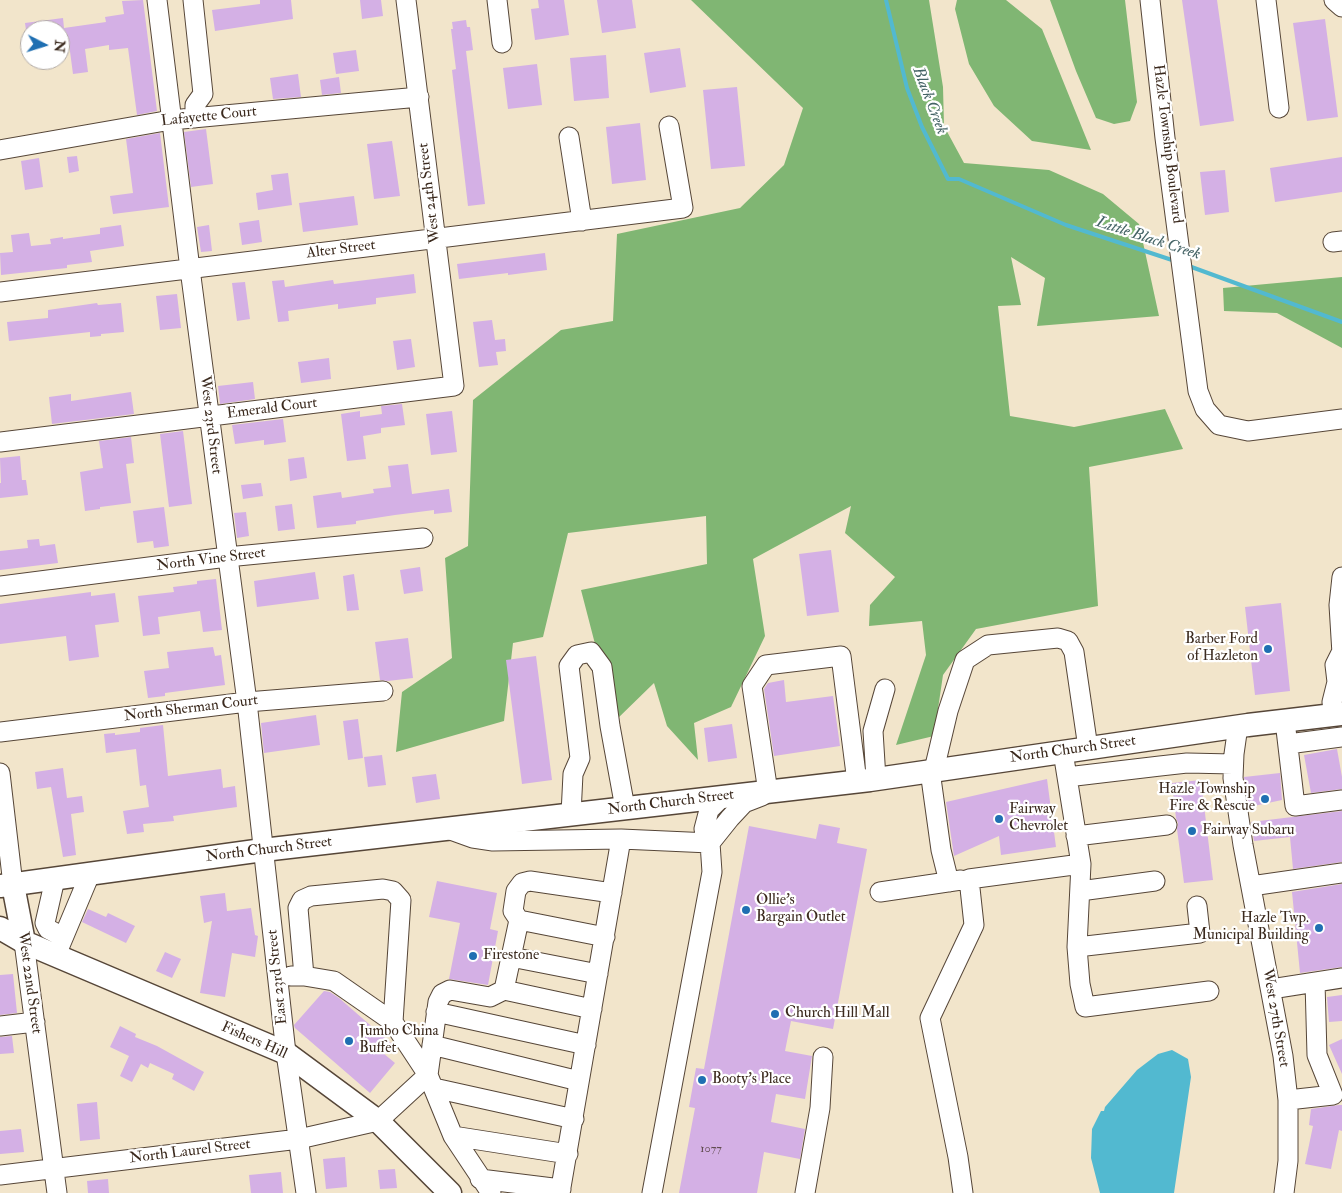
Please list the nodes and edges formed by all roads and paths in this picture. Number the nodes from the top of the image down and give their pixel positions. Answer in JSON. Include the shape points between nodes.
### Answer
{"nodes":[{"id":1,"x":157,"y":0,"type":"edge"},
{"id":2,"x":193,"y":0,"type":"edge"},
{"id":3,"x":406,"y":0,"type":"edge"},
{"id":4,"x":497,"y":0,"type":"edge"},
{"id":5,"x":1150,"y":0,"type":"edge"},
{"id":6,"x":1266,"y":0,"type":"edge"},
{"id":7,"x":1334,"y":0,"type":"edge"},
{"id":8,"x":1342,"y":7,"type":"edge"},
{"id":9,"x":502,"y":43,"type":"dead end"},
{"id":10,"x":419,"y":97,"type":"junction"},
{"id":11,"x":1279,"y":108,"type":"dead end"},
{"id":12,"x":195,"y":118,"type":"junction"},
{"id":13,"x":171,"y":120,"type":"junction"},
{"id":14,"x":669,"y":126,"type":"dead end"},
{"id":15,"x":569,"y":137,"type":"dead end"},
{"id":16,"x":0,"y":150,"type":"edge"},
{"id":17,"x":582,"y":221,"type":"junction"},
{"id":18,"x":436,"y":239,"type":"junction"},
{"id":19,"x":190,"y":269,"type":"junction"},
{"id":20,"x":0,"y":292,"type":"edge"},
{"id":21,"x":454,"y":386,"type":"joint"},
{"id":22,"x":209,"y":417,"type":"junction"},
{"id":23,"x":1342,"y":419,"type":"edge"},
{"id":24,"x":0,"y":442,"type":"edge"},
{"id":25,"x":423,"y":538,"type":"dead end"},
{"id":26,"x":227,"y":557,"type":"junction"},
{"id":27,"x":1342,"y":577,"type":"edge"},
{"id":28,"x":0,"y":586,"type":"edge"},
{"id":29,"x":1341,"y":649,"type":"edge"},
{"id":30,"x":885,"y":689,"type":"dead end"},
{"id":31,"x":383,"y":691,"type":"dead end"},
{"id":32,"x":247,"y":702,"type":"junction"},
{"id":33,"x":1338,"y":715,"type":"edge"},
{"id":34,"x":1286,"y":721,"type":"junction"},
{"id":35,"x":1238,"y":726,"type":"junction"},
{"id":36,"x":0,"y":732,"type":"edge"},
{"id":37,"x":1342,"y":737,"type":"edge"},
{"id":38,"x":1288,"y":744,"type":"junction"},
{"id":39,"x":1088,"y":748,"type":"junction"},
{"id":40,"x":1063,"y":752,"type":"junction"},
{"id":41,"x":1233,"y":764,"type":"junction"},
{"id":42,"x":932,"y":771,"type":"junction"},
{"id":43,"x":0,"y":773,"type":"edge"},
{"id":44,"x":1067,"y":777,"type":"junction"},
{"id":45,"x":868,"y":780,"type":"junction"},
{"id":46,"x":773,"y":792,"type":"junction"},
{"id":47,"x":722,"y":797,"type":"junction"},
{"id":48,"x":1342,"y":800,"type":"edge"},
{"id":49,"x":625,"y":808,"type":"junction"},
{"id":50,"x":571,"y":814,"type":"junction"},
{"id":51,"x":1167,"y":825,"type":"dead end"},
{"id":52,"x":448,"y":829,"type":"junction"},
{"id":53,"x":1076,"y":836,"type":"junction"},
{"id":54,"x":621,"y":839,"type":"junction"},
{"id":55,"x":710,"y":843,"type":"junction"},
{"id":56,"x":263,"y":850,"type":"junction"},
{"id":57,"x":1081,"y":864,"type":"junction"},
{"id":58,"x":1342,"y":873,"type":"edge"},
{"id":59,"x":969,"y":879,"type":"junction"},
{"id":60,"x":87,"y":881,"type":"junction"},
{"id":61,"x":1155,"y":881,"type":"dead end"},
{"id":62,"x":949,"y":882,"type":"junction"},
{"id":63,"x":7,"y":886,"type":"edge"},
{"id":64,"x":1251,"y":886,"type":"junction"},
{"id":65,"x":1080,"y":890,"type":"junction"},
{"id":66,"x":52,"y":891,"type":"junction"},
{"id":67,"x":880,"y":892,"type":"dead end"},
{"id":68,"x":612,"y":893,"type":"junction"},
{"id":69,"x":1197,"y":906,"type":"dead end"},
{"id":70,"x":73,"y":913,"type":"junction"},
{"id":71,"x":519,"y":920,"type":"junction"},
{"id":72,"x":0,"y":928,"type":"edge"},
{"id":73,"x":605,"y":936,"type":"junction"},
{"id":74,"x":24,"y":942,"type":"junction"},
{"id":75,"x":60,"y":946,"type":"junction"},
{"id":76,"x":1077,"y":947,"type":"junction"},
{"id":77,"x":511,"y":956,"type":"junction"},
{"id":78,"x":598,"y":974,"type":"junction"},
{"id":79,"x":278,"y":976,"type":"junction"},
{"id":80,"x":304,"y":976,"type":"junction"},
{"id":81,"x":1342,"y":978,"type":"edge"},
{"id":82,"x":1314,"y":982,"type":"junction"},
{"id":83,"x":1271,"y":989,"type":"junction"},
{"id":84,"x":504,"y":990,"type":"junction"},
{"id":85,"x":1209,"y":991,"type":"dead end"},
{"id":86,"x":592,"y":1009,"type":"junction"},
{"id":87,"x":436,"y":1012,"type":"junction"},
{"id":88,"x":35,"y":1022,"type":"junction"},
{"id":89,"x":393,"y":1022,"type":"junction"},
{"id":90,"x":0,"y":1026,"type":"edge"},
{"id":91,"x":432,"y":1045,"type":"junction"},
{"id":92,"x":586,"y":1045,"type":"junction"},
{"id":93,"x":286,"y":1053,"type":"junction"},
{"id":94,"x":823,"y":1057,"type":"dead end"},
{"id":95,"x":431,"y":1082,"type":"junction"},
{"id":96,"x":580,"y":1082,"type":"junction"},
{"id":97,"x":1288,"y":1100,"type":"junction"},
{"id":98,"x":574,"y":1119,"type":"junction"},
{"id":99,"x":378,"y":1121,"type":"junction"},
{"id":100,"x":453,"y":1136,"type":"junction"},
{"id":101,"x":299,"y":1139,"type":"junction"},
{"id":102,"x":568,"y":1154,"type":"junction"},
{"id":103,"x":54,"y":1169,"type":"junction"},
{"id":104,"x":0,"y":1175,"type":"edge"},
{"id":105,"x":485,"y":1186,"type":"edge"},
{"id":106,"x":560,"y":1191,"type":"edge"},
{"id":107,"x":57,"y":1193,"type":"edge"},
{"id":108,"x":306,"y":1193,"type":"edge"},
{"id":109,"x":450,"y":1193,"type":"edge"},
{"id":110,"x":652,"y":1193,"type":"edge"},
{"id":111,"x":804,"y":1193,"type":"edge"},
{"id":112,"x":963,"y":1193,"type":"edge"},
{"id":113,"x":1284,"y":1193,"type":"edge"}],
"edges":[{"from":1,"to":13,"type":"street","name":"West 23rd Street"},
{"from":2,"to":12,"type":"street","via":[[203,94],[195,104]]},
{"from":3,"to":10,"type":"street","name":"West 24th Street"},
{"from":4,"to":9,"type":"street"},
{"from":5,"to":23,"type":"street","name":"Hazle Township Boulevard","via":[[1198,391],[1205,409],[1219,425],[1248,431]]},
{"from":6,"to":11,"type":"street"},
{"from":7,"to":8,"type":"street"},
{"from":10,"to":12,"type":"street","name":"Lafayette Court"},
{"from":10,"to":18,"type":"street","name":"West 24th Street"},
{"from":12,"to":13,"type":"street","name":"Lafayette Court"},
{"from":13,"to":16,"type":"street","name":"Lafayette Court"},
{"from":13,"to":19,"type":"street","name":"West 23rd Street"},
{"from":14,"to":17,"type":"street","name":"Alter Street","via":[[682,208]]},
{"from":15,"to":17,"type":"street"},
{"from":17,"to":18,"type":"street","name":"Alter Street"},
{"from":18,"to":19,"type":"street","name":"Alter Street"},
{"from":18,"to":21,"type":"street","name":"West 24th Street"},
{"from":19,"to":20,"type":"street","name":"Alter Street"},
{"from":19,"to":22,"type":"street","name":"West 23rd Street"},
{"from":21,"to":22,"type":"street","name":"Emerald Court"},
{"from":22,"to":24,"type":"street","name":"Emerald Court"},
{"from":22,"to":26,"type":"street","name":"West 23rd Street"},
{"from":25,"to":26,"type":"street","name":"North Vine Street"},
{"from":26,"to":28,"type":"street","name":"North Vine Street"},
{"from":26,"to":32,"type":"street","name":"West 23rd Street"},
{"from":27,"to":29,"type":"street","via":[[1339,605]]},
{"from":29,"to":33,"type":"street","via":[[1335,665],[1337,682],[1332,702]]},
{"from":30,"to":45,"type":"street","via":[[873,731]]},
{"from":31,"to":32,"type":"street","name":"North Sherman Court"},
{"from":32,"to":36,"type":"street","name":"North Sherman Court"},
{"from":32,"to":56,"type":"street","name":"West 23rd Street"},
{"from":33,"to":34,"type":"main road","name":"North Church Street"},
{"from":34,"to":35,"type":"main road","name":"North Church Street"},
{"from":34,"to":38,"type":"street"},
{"from":35,"to":39,"type":"main road","name":"North Church Street"},
{"from":35,"to":41,"type":"street","name":"West 27th Street"},
{"from":37,"to":38,"type":"street"},
{"from":38,"to":48,"type":"street","via":[[1295,806]]},
{"from":39,"to":40,"type":"main road","name":"North Church Street"},
{"from":39,"to":42,"type":"street","via":[[1074,652],[1068,641],[1058,638],[988,645],[965,660]]},
{"from":40,"to":42,"type":"main road","name":"North Church Street"},
{"from":40,"to":44,"type":"street"},
{"from":41,"to":44,"type":"street","via":[[1160,766]]},
{"from":41,"to":64,"type":"street","name":"West 27th Street"},
{"from":42,"to":45,"type":"main road","name":"North Church Street"},
{"from":42,"to":62,"type":"street","via":[[941,850]]},
{"from":43,"to":63,"type":"street","name":"West 22nd Street"},
{"from":44,"to":53,"type":"street"},
{"from":45,"to":46,"type":"main road","name":"North Church Street"},
{"from":45,"to":46,"type":"street","via":[[841,656],[766,665],[752,686]]},
{"from":46,"to":47,"type":"main road","name":"North Church Street"},
{"from":46,"to":55,"type":"street","via":[[744,803]]},
{"from":47,"to":49,"type":"main road","name":"North Church Street"},
{"from":47,"to":55,"type":"street","via":[[709,810],[704,829]]},
{"from":49,"to":50,"type":"main road","name":"North Church Street"},
{"from":49,"to":50,"type":"street","via":[[602,667],[591,652],[577,655],[569,666],[580,758],[573,774]]},
{"from":50,"to":52,"type":"main road","name":"North Church Street"},
{"from":51,"to":53,"type":"street"},
{"from":52,"to":54,"type":"street","via":[[493,841]]},
{"from":52,"to":56,"type":"main road","name":"North Church Street"},
{"from":53,"to":57,"type":"street"},
{"from":54,"to":55,"type":"street"},
{"from":54,"to":68,"type":"street"},
{"from":55,"to":110,"type":"street","via":[[712,872]]},
{"from":56,"to":60,"type":"main road","name":"North Church Street"},
{"from":56,"to":79,"type":"street","name":"East 23rd Street"},
{"from":57,"to":59,"type":"street"},
{"from":57,"to":65,"type":"street"},
{"from":58,"to":64,"type":"street"},
{"from":59,"to":62,"type":"street"},
{"from":59,"to":112,"type":"street","via":[[974,925],[930,1018]]},
{"from":60,"to":66,"type":"main road","name":"North Church Street"},
{"from":60,"to":70,"type":"street"},
{"from":61,"to":65,"type":"street"},
{"from":62,"to":67,"type":"street"},
{"from":63,"to":66,"type":"main road","name":"North Church Street"},
{"from":63,"to":74,"type":"main road","name":"West 22nd Street"},
{"from":64,"to":83,"type":"street","name":"West 27th Street"},
{"from":65,"to":76,"type":"street"},
{"from":66,"to":70,"type":"street"},
{"from":66,"to":75,"type":"street","via":[[45,923]]},
{"from":68,"to":71,"type":"street","via":[[530,881],[522,883],[516,890],[513,911]]},
{"from":68,"to":73,"type":"street"},
{"from":69,"to":76,"type":"street","via":[[1200,933]]},
{"from":70,"to":75,"type":"street"},
{"from":71,"to":73,"type":"street"},
{"from":71,"to":77,"type":"street"},
{"from":72,"to":74,"type":"main road","name":"Fishers Hill"},
{"from":73,"to":78,"type":"street"},
{"from":74,"to":75,"type":"main road","name":"Fishers Hill"},
{"from":74,"to":88,"type":"street","name":"West 22nd Street"},
{"from":75,"to":93,"type":"main road","name":"Fishers Hill"},
{"from":76,"to":85,"type":"street","via":[[1084,1007]]},
{"from":77,"to":78,"type":"street"},
{"from":77,"to":84,"type":"street"},
{"from":78,"to":86,"type":"street"},
{"from":79,"to":80,"type":"street"},
{"from":79,"to":93,"type":"street","name":"East 23rd Street"},
{"from":80,"to":89,"type":"street","via":[[334,981]]},
{"from":80,"to":89,"type":"street","via":[[298,908],[302,900],[320,895],[383,889],[393,891],[401,900]]},
{"from":81,"to":82,"type":"street"},
{"from":82,"to":83,"type":"street"},
{"from":82,"to":97,"type":"street","via":[[1317,1055],[1333,1095]]},
{"from":83,"to":97,"type":"street","name":"West 27th Street"},
{"from":84,"to":86,"type":"street"},
{"from":84,"to":87,"type":"street","via":[[490,997],[450,990],[442,994]]},
{"from":86,"to":92,"type":"street"},
{"from":87,"to":91,"type":"street"},
{"from":87,"to":92,"type":"street"},
{"from":88,"to":90,"type":"street"},
{"from":88,"to":103,"type":"street","name":"West 22nd Street"},
{"from":89,"to":95,"type":"street"},
{"from":91,"to":95,"type":"street"},
{"from":91,"to":96,"type":"street"},
{"from":92,"to":96,"type":"street"},
{"from":93,"to":99,"type":"main road","name":"Fishers Hill"},
{"from":93,"to":101,"type":"street","name":"East 23rd Street"},
{"from":94,"to":111,"type":"street","via":[[820,1108]]},
{"from":95,"to":98,"type":"street"},
{"from":95,"to":99,"type":"street"},
{"from":95,"to":100,"type":"street"},
{"from":96,"to":98,"type":"street"},
{"from":97,"to":113,"type":"street","name":"West 27th Street","via":[[1288,1161]]},
{"from":98,"to":102,"type":"street"},
{"from":99,"to":101,"type":"street","name":"North Laurel Street"},
{"from":99,"to":109,"type":"main road","name":"Fishers Hill"},
{"from":100,"to":102,"type":"street"},
{"from":100,"to":105,"type":"street"},
{"from":101,"to":103,"type":"street","name":"North Laurel Street"},
{"from":101,"to":108,"type":"street","name":"East 23rd Street"},
{"from":102,"to":106,"type":"street"},
{"from":103,"to":104,"type":"street","name":"North Laurel Street"},
{"from":103,"to":107,"type":"street","name":"West 22nd Street"},
{"from":105,"to":106,"type":"street"}]}
